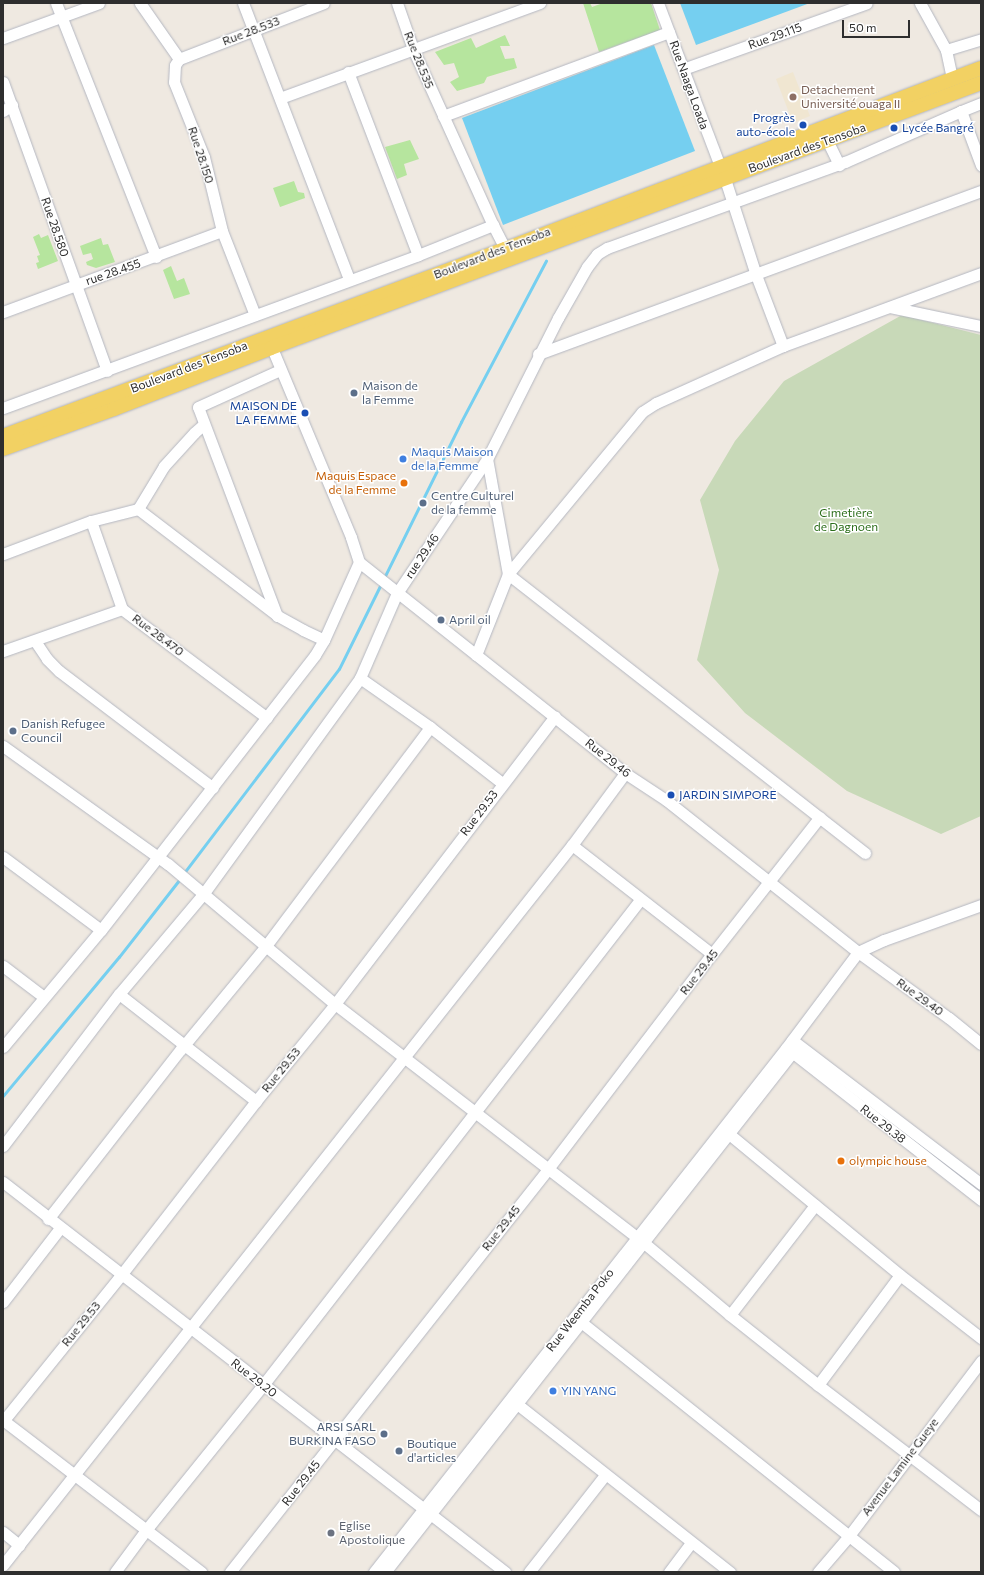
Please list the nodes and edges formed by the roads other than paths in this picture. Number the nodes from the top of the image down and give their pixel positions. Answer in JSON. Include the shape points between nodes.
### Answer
{"nodes":[{"id":1,"x":56,"y":3,"type":"edge"},
{"id":2,"x":99,"y":3,"type":"edge"},
{"id":3,"x":140,"y":3,"type":"edge"},
{"id":4,"x":243,"y":3,"type":"edge"},
{"id":5,"x":324,"y":3,"type":"edge"},
{"id":6,"x":397,"y":3,"type":"edge"},
{"id":7,"x":540,"y":3,"type":"edge"},
{"id":8,"x":658,"y":3,"type":"edge"},
{"id":9,"x":867,"y":3,"type":"edge"},
{"id":10,"x":920,"y":3,"type":"edge"},
{"id":11,"x":61,"y":17,"type":"junction"},
{"id":12,"x":254,"y":30,"type":"junction"},
{"id":13,"x":669,"y":32,"type":"junction"},
{"id":14,"x":3,"y":38,"type":"edge"},
{"id":15,"x":981,"y":39,"type":"edge"},
{"id":16,"x":413,"y":49,"type":"junction"},
{"id":17,"x":946,"y":50,"type":"junction"},
{"id":18,"x":179,"y":59,"type":"junction"},
{"id":19,"x":981,"y":68,"type":"edge"},
{"id":20,"x":683,"y":69,"type":"junction"},
{"id":21,"x":348,"y":72,"type":"junction"},
{"id":22,"x":952,"y":79,"type":"junction"},
{"id":23,"x":3,"y":82,"type":"edge"},
{"id":24,"x":981,"y":83,"type":"edge"},
{"id":25,"x":280,"y":98,"type":"junction"},
{"id":26,"x":981,"y":103,"type":"edge"},
{"id":27,"x":8,"y":108,"type":"edge"},
{"id":28,"x":961,"y":111,"type":"junction"},
{"id":29,"x":443,"y":116,"type":"junction"},
{"id":30,"x":827,"y":140,"type":"junction"},
{"id":31,"x":839,"y":164,"type":"junction"},
{"id":32,"x":981,"y":165,"type":"edge"},
{"id":33,"x":722,"y":173,"type":"junction"},
{"id":34,"x":981,"y":191,"type":"edge"},
{"id":35,"x":733,"y":203,"type":"junction"},
{"id":36,"x":493,"y":225,"type":"junction"},
{"id":37,"x":222,"y":231,"type":"junction"},
{"id":38,"x":505,"y":249,"type":"junction"},
{"id":39,"x":418,"y":255,"type":"junction"},
{"id":40,"x":156,"y":257,"type":"junction"},
{"id":41,"x":981,"y":273,"type":"edge"},
{"id":42,"x":756,"y":274,"type":"junction"},
{"id":43,"x":349,"y":280,"type":"junction"},
{"id":44,"x":75,"y":285,"type":"junction"},
{"id":45,"x":890,"y":307,"type":"junction"},
{"id":46,"x":3,"y":312,"type":"edge"},
{"id":47,"x":255,"y":315,"type":"junction"},
{"id":48,"x":981,"y":326,"type":"edge"},
{"id":49,"x":269,"y":342,"type":"junction"},
{"id":50,"x":783,"y":346,"type":"junction"},
{"id":51,"x":538,"y":354,"type":"junction"},
{"id":52,"x":280,"y":370,"type":"junction"},
{"id":53,"x":108,"y":371,"type":"junction"},
{"id":54,"x":3,"y":408,"type":"edge"},
{"id":55,"x":204,"y":424,"type":"junction"},
{"id":56,"x":3,"y":436,"type":"edge"},
{"id":57,"x":3,"y":449,"type":"edge"},
{"id":58,"x":487,"y":459,"type":"junction"},
{"id":59,"x":138,"y":509,"type":"junction"},
{"id":60,"x":91,"y":521,"type":"junction"},
{"id":61,"x":3,"y":554,"type":"edge"},
{"id":62,"x":359,"y":562,"type":"junction"},
{"id":63,"x":508,"y":574,"type":"junction"},
{"id":64,"x":397,"y":593,"type":"junction"},
{"id":65,"x":122,"y":608,"type":"junction"},
{"id":66,"x":278,"y":616,"type":"junction"},
{"id":67,"x":324,"y":640,"type":"junction"},
{"id":68,"x":35,"y":641,"type":"junction"},
{"id":69,"x":3,"y":651,"type":"edge"},
{"id":70,"x":476,"y":655,"type":"junction"},
{"id":71,"x":360,"y":678,"type":"junction"},
{"id":72,"x":555,"y":716,"type":"junction"},
{"id":73,"x":267,"y":718,"type":"junction"},
{"id":74,"x":430,"y":727,"type":"junction"},
{"id":75,"x":3,"y":746,"type":"edge"},
{"id":76,"x":625,"y":773,"type":"junction"},
{"id":77,"x":502,"y":783,"type":"junction"},
{"id":78,"x":213,"y":788,"type":"junction"},
{"id":79,"x":820,"y":817,"type":"junction"},
{"id":80,"x":572,"y":845,"type":"junction"},
{"id":81,"x":865,"y":853,"type":"dead end"},
{"id":82,"x":3,"y":857,"type":"edge"},
{"id":83,"x":158,"y":858,"type":"junction"},
{"id":84,"x":768,"y":882,"type":"junction"},
{"id":85,"x":201,"y":891,"type":"junction"},
{"id":86,"x":640,"y":900,"type":"junction"},
{"id":87,"x":981,"y":905,"type":"edge"},
{"id":88,"x":101,"y":930,"type":"junction"},
{"id":89,"x":265,"y":947,"type":"junction"},
{"id":90,"x":858,"y":952,"type":"junction"},
{"id":91,"x":712,"y":954,"type":"junction"},
{"id":92,"x":3,"y":966,"type":"edge"},
{"id":93,"x":119,"y":994,"type":"junction"},
{"id":94,"x":44,"y":998,"type":"junction"},
{"id":95,"x":335,"y":1004,"type":"junction"},
{"id":96,"x":981,"y":1044,"type":"edge"},
{"id":97,"x":184,"y":1045,"type":"junction"},
{"id":98,"x":3,"y":1047,"type":"edge"},
{"id":99,"x":790,"y":1047,"type":"junction"},
{"id":100,"x":404,"y":1057,"type":"junction"},
{"id":101,"x":256,"y":1101,"type":"junction"},
{"id":102,"x":476,"y":1112,"type":"junction"},
{"id":103,"x":725,"y":1131,"type":"junction"},
{"id":104,"x":3,"y":1146,"type":"edge"},
{"id":105,"x":548,"y":1169,"type":"junction"},
{"id":106,"x":3,"y":1182,"type":"edge"},
{"id":107,"x":981,"y":1184,"type":"edge"},
{"id":108,"x":981,"y":1200,"type":"edge"},
{"id":109,"x":815,"y":1205,"type":"junction"},
{"id":110,"x":48,"y":1219,"type":"junction"},
{"id":111,"x":60,"y":1228,"type":"junction"},
{"id":112,"x":641,"y":1239,"type":"junction"},
{"id":113,"x":121,"y":1275,"type":"junction"},
{"id":114,"x":900,"y":1275,"type":"junction"},
{"id":115,"x":3,"y":1302,"type":"edge"},
{"id":116,"x":730,"y":1315,"type":"junction"},
{"id":117,"x":577,"y":1320,"type":"junction"},
{"id":118,"x":191,"y":1329,"type":"junction"},
{"id":119,"x":981,"y":1338,"type":"edge"},
{"id":120,"x":981,"y":1361,"type":"edge"},
{"id":121,"x":263,"y":1385,"type":"junction"},
{"id":122,"x":818,"y":1385,"type":"junction"},
{"id":123,"x":513,"y":1401,"type":"junction"},
{"id":124,"x":4,"y":1420,"type":"edge"},
{"id":125,"x":335,"y":1440,"type":"junction"},
{"id":126,"x":909,"y":1455,"type":"junction"},
{"id":127,"x":74,"y":1474,"type":"junction"},
{"id":128,"x":605,"y":1475,"type":"junction"},
{"id":129,"x":981,"y":1510,"type":"edge"},
{"id":130,"x":427,"y":1511,"type":"junction"},
{"id":131,"x":146,"y":1530,"type":"junction"},
{"id":132,"x":3,"y":1532,"type":"edge"},
{"id":133,"x":848,"y":1537,"type":"junction"},
{"id":134,"x":691,"y":1543,"type":"junction"},
{"id":135,"x":19,"y":1544,"type":"junction"},
{"id":136,"x":3,"y":1565,"type":"edge"},
{"id":137,"x":115,"y":1572,"type":"edge"},
{"id":138,"x":201,"y":1572,"type":"edge"},
{"id":139,"x":230,"y":1572,"type":"edge"},
{"id":140,"x":374,"y":1572,"type":"edge"},
{"id":141,"x":384,"y":1572,"type":"edge"},
{"id":142,"x":505,"y":1572,"type":"edge"},
{"id":143,"x":529,"y":1572,"type":"edge"},
{"id":144,"x":669,"y":1572,"type":"edge"},
{"id":145,"x":730,"y":1572,"type":"edge"},
{"id":146,"x":818,"y":1572,"type":"edge"},
{"id":147,"x":894,"y":1572,"type":"edge"}],
"edges":[{"from":1,"to":11,"type":"street"},
{"from":2,"to":11,"type":"street"},
{"from":3,"to":18,"type":"street"},
{"from":4,"to":12,"type":"street"},
{"from":5,"to":12,"type":"street","name":"Rue 28.533"},
{"from":6,"to":16,"type":"street","name":"Rue 28.535"},
{"from":7,"to":16,"type":"street"},
{"from":8,"to":13,"type":"street","name":"Rue Naaga Loada"},
{"from":9,"to":20,"type":"street","name":"Rue 29.115"},
{"from":10,"to":17,"type":"street"},
{"from":11,"to":14,"type":"street"},
{"from":11,"to":40,"type":"street"},
{"from":12,"to":18,"type":"street","name":"Rue 28.533"},
{"from":12,"to":25,"type":"street"},
{"from":13,"to":20,"type":"street","name":"Rue Naaga Loada"},
{"from":13,"to":29,"type":"street"},
{"from":15,"to":17,"type":"street"},
{"from":16,"to":21,"type":"street"},
{"from":16,"to":29,"type":"street","name":"Rue 28.535"},
{"from":17,"to":22,"type":"street"},
{"from":18,"to":37,"type":"street","name":"Rue 28.150","via":[[175,64],[174,82],[204,157]]},
{"from":19,"to":22,"type":"main road","name":"Boulevard des Tensoba"},
{"from":20,"to":33,"type":"street","name":"Rue Naaga Loada"},
{"from":21,"to":25,"type":"street"},
{"from":21,"to":39,"type":"street"},
{"from":22,"to":33,"type":"main road","name":"Boulevard des Tensoba"},
{"from":23,"to":27,"type":"street","name":"Rue 28.580"},
{"from":24,"to":30,"type":"main road","name":"Boulevard des Tensoba"},
{"from":25,"to":43,"type":"street"},
{"from":26,"to":28,"type":"street","name":"rue 29.46"},
{"from":27,"to":44,"type":"street","name":"Rue 28.580"},
{"from":28,"to":31,"type":"street","name":"rue 29.46"},
{"from":28,"to":32,"type":"street"},
{"from":29,"to":36,"type":"street","name":"Rue 28.535"},
{"from":30,"to":31,"type":"street"},
{"from":30,"to":33,"type":"main road","name":"Boulevard des Tensoba"},
{"from":31,"to":35,"type":"street","name":"rue 29.46"},
{"from":33,"to":35,"type":"street"},
{"from":33,"to":38,"type":"main road","name":"Boulevard des Tensoba"},
{"from":33,"to":49,"type":"main road","name":"Boulevard des Tensoba"},
{"from":34,"to":42,"type":"street"},
{"from":35,"to":42,"type":"street"},
{"from":35,"to":51,"type":"street","name":"rue 29.46","via":[[606,248],[597,254],[587,267]]},
{"from":36,"to":38,"type":"street","name":"Rue 28.535"},
{"from":36,"to":39,"type":"street"},
{"from":37,"to":40,"type":"street","name":"rue 28.455"},
{"from":37,"to":47,"type":"street","name":"Rue 28.150"},
{"from":38,"to":49,"type":"main road","name":"Boulevard des Tensoba"},
{"from":39,"to":43,"type":"street"},
{"from":40,"to":44,"type":"street","name":"rue 28.455"},
{"from":41,"to":45,"type":"street"},
{"from":42,"to":50,"type":"street"},
{"from":42,"to":51,"type":"street"},
{"from":43,"to":47,"type":"street"},
{"from":44,"to":46,"type":"street","name":"rue 28.455"},
{"from":44,"to":53,"type":"street","name":"Rue 28.580"},
{"from":45,"to":48,"type":"street"},
{"from":45,"to":50,"type":"street"},
{"from":47,"to":53,"type":"street"},
{"from":49,"to":52,"type":"street"},
{"from":49,"to":56,"type":"main road","name":"Boulevard des Tensoba"},
{"from":49,"to":57,"type":"main road","name":"Boulevard des Tensoba","via":[[114,409]]},
{"from":50,"to":63,"type":"street","via":[[656,403],[642,412]]},
{"from":51,"to":58,"type":"street","name":"rue 29.46"},
{"from":52,"to":55,"type":"street","via":[[199,406]]},
{"from":52,"to":62,"type":"street"},
{"from":53,"to":54,"type":"street"},
{"from":55,"to":59,"type":"street","via":[[164,466]]},
{"from":55,"to":66,"type":"street"},
{"from":58,"to":63,"type":"street"},
{"from":58,"to":64,"type":"street","name":"rue 29.46"},
{"from":59,"to":60,"type":"street"},
{"from":59,"to":66,"type":"street"},
{"from":60,"to":61,"type":"street"},
{"from":60,"to":65,"type":"street","name":"Rue 28.470"},
{"from":62,"to":64,"type":"street","name":"Rue 29.46"},
{"from":62,"to":67,"type":"street"},
{"from":63,"to":70,"type":"street"},
{"from":63,"to":79,"type":"street"},
{"from":64,"to":70,"type":"street","name":"Rue 29.46"},
{"from":64,"to":71,"type":"street","name":"rue 29.46"},
{"from":65,"to":68,"type":"street"},
{"from":65,"to":73,"type":"street","name":"Rue 28.470"},
{"from":66,"to":67,"type":"street"},
{"from":67,"to":73,"type":"street","via":[[316,655]]},
{"from":68,"to":69,"type":"street"},
{"from":68,"to":78,"type":"street","via":[[59,671]]},
{"from":70,"to":72,"type":"street","name":"Rue 29.46"},
{"from":71,"to":74,"type":"street"},
{"from":71,"to":85,"type":"street","name":"rue 29.46"},
{"from":72,"to":76,"type":"street","name":"Rue 29.46"},
{"from":72,"to":77,"type":"street","name":"Rue 29.53"},
{"from":73,"to":78,"type":"street"},
{"from":74,"to":77,"type":"street"},
{"from":74,"to":89,"type":"street"},
{"from":75,"to":83,"type":"street"},
{"from":76,"to":80,"type":"street"},
{"from":76,"to":84,"type":"street","name":"Rue 29.46","via":[[666,800]]},
{"from":77,"to":95,"type":"street","name":"Rue 29.53"},
{"from":78,"to":83,"type":"street"},
{"from":79,"to":81,"type":"street"},
{"from":79,"to":84,"type":"street","name":"Rue 29.45"},
{"from":80,"to":86,"type":"street"},
{"from":80,"to":100,"type":"street"},
{"from":82,"to":88,"type":"street"},
{"from":83,"to":85,"type":"street"},
{"from":83,"to":88,"type":"street"},
{"from":84,"to":90,"type":"street","name":"Rue 29.46"},
{"from":84,"to":91,"type":"street","name":"Rue 29.45"},
{"from":85,"to":89,"type":"street"},
{"from":85,"to":93,"type":"street","name":"rue 29.46"},
{"from":86,"to":91,"type":"street"},
{"from":86,"to":102,"type":"street"},
{"from":87,"to":90,"type":"street","via":[[891,937]]},
{"from":88,"to":94,"type":"street"},
{"from":89,"to":95,"type":"street"},
{"from":89,"to":97,"type":"street"},
{"from":90,"to":96,"type":"street","name":"Rue 29.40"},
{"from":90,"to":99,"type":"street","name":"Rue Weemba Poko"},
{"from":91,"to":105,"type":"street","name":"Rue 29.45"},
{"from":92,"to":94,"type":"street"},
{"from":93,"to":97,"type":"street"},
{"from":93,"to":104,"type":"street","name":"rue 29.46"},
{"from":94,"to":98,"type":"street"},
{"from":95,"to":100,"type":"street"},
{"from":95,"to":101,"type":"street","name":"Rue 29.53"},
{"from":97,"to":101,"type":"street"},
{"from":97,"to":110,"type":"street"},
{"from":99,"to":103,"type":"street","name":"Rue Weemba Poko"},
{"from":99,"to":107,"type":"street"},
{"from":99,"to":108,"type":"street","name":"Rue 29.38"},
{"from":100,"to":102,"type":"street"},
{"from":100,"to":118,"type":"street"},
{"from":101,"to":113,"type":"street","name":"Rue 29.53"},
{"from":102,"to":105,"type":"street"},
{"from":102,"to":121,"type":"street"},
{"from":103,"to":109,"type":"street"},
{"from":103,"to":112,"type":"street","name":"Rue Weemba Poko"},
{"from":105,"to":112,"type":"street"},
{"from":105,"to":125,"type":"street","name":"Rue 29.45"},
{"from":106,"to":110,"type":"street","name":"Rue 29.20"},
{"from":109,"to":114,"type":"street"},
{"from":109,"to":116,"type":"street"},
{"from":110,"to":111,"type":"street","name":"Rue 29.20"},
{"from":111,"to":113,"type":"street","name":"Rue 29.20"},
{"from":111,"to":115,"type":"street"},
{"from":112,"to":116,"type":"street"},
{"from":112,"to":117,"type":"street","name":"Rue Weemba Poko"},
{"from":113,"to":118,"type":"street","name":"Rue 29.20"},
{"from":113,"to":124,"type":"street","name":"Rue 29.53"},
{"from":114,"to":119,"type":"street"},
{"from":114,"to":122,"type":"street"},
{"from":116,"to":122,"type":"street"},
{"from":117,"to":123,"type":"street","name":"Rue Weemba Poko"},
{"from":117,"to":133,"type":"street"},
{"from":118,"to":121,"type":"street","name":"Rue 29.20"},
{"from":118,"to":127,"type":"street"},
{"from":120,"to":126,"type":"street","name":"Avenue Lamine Gueye"},
{"from":121,"to":125,"type":"street","name":"Rue 29.20"},
{"from":121,"to":131,"type":"street"},
{"from":122,"to":126,"type":"street"},
{"from":123,"to":128,"type":"street"},
{"from":123,"to":130,"type":"street","name":"Rue Weemba Poko"},
{"from":124,"to":127,"type":"street"},
{"from":125,"to":130,"type":"street","name":"Rue 29.20"},
{"from":125,"to":139,"type":"street","name":"Rue 29.45"},
{"from":126,"to":129,"type":"street"},
{"from":126,"to":133,"type":"street","name":"Avenue Lamine Gueye"},
{"from":127,"to":131,"type":"street"},
{"from":127,"to":135,"type":"street"},
{"from":128,"to":134,"type":"street"},
{"from":128,"to":143,"type":"street"},
{"from":130,"to":140,"type":"street","name":"Rue Weemba Poko"},
{"from":130,"to":141,"type":"street","name":"Rue Weemba Poko"},
{"from":130,"to":142,"type":"street","name":"Rue 29.20"},
{"from":131,"to":137,"type":"street"},
{"from":131,"to":138,"type":"street"},
{"from":132,"to":135,"type":"street"},
{"from":133,"to":146,"type":"street","name":"Avenue Lamine Gueye"},
{"from":133,"to":147,"type":"street"},
{"from":134,"to":144,"type":"street"},
{"from":134,"to":145,"type":"street"},
{"from":135,"to":136,"type":"street"}]}
